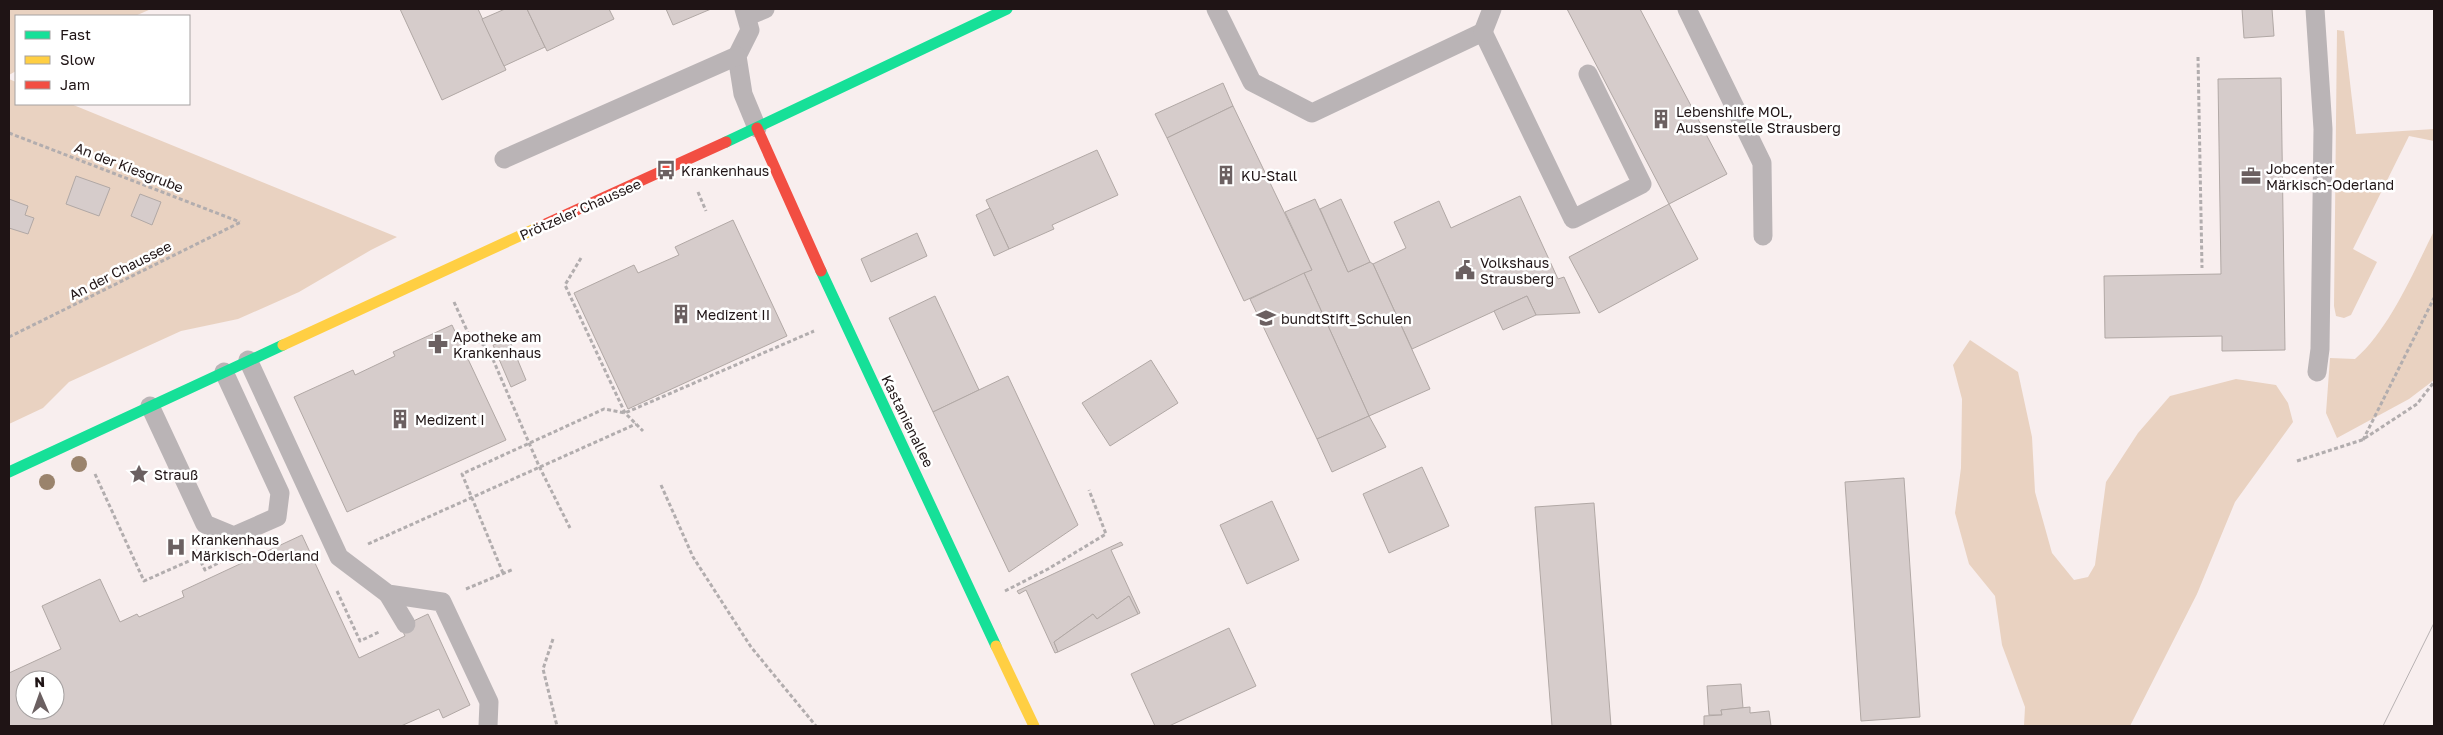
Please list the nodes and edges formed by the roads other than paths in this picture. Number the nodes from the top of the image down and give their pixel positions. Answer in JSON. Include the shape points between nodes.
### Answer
{"nodes":[{"id":1,"x":1007,"y":9,"type":"edge"},
{"id":2,"x":1216,"y":9,"type":"edge"},
{"id":3,"x":1492,"y":9,"type":"edge"},
{"id":4,"x":1687,"y":9,"type":"edge"},
{"id":5,"x":2314,"y":9,"type":"edge"},
{"id":6,"x":752,"y":11,"type":"edge"},
{"id":7,"x":1483,"y":32,"type":"junction"},
{"id":8,"x":737,"y":56,"type":"junction"},
{"id":9,"x":1588,"y":74,"type":"dead end"},
{"id":10,"x":757,"y":128,"type":"junction"},
{"id":11,"x":504,"y":159,"type":"dead end"},
{"id":12,"x":1763,"y":236,"type":"dead end"},
{"id":13,"x":248,"y":360,"type":"junction"},
{"id":14,"x":224,"y":372,"type":"junction"},
{"id":15,"x":2317,"y":372,"type":"dead end"},
{"id":16,"x":150,"y":406,"type":"junction"},
{"id":17,"x":9,"y":472,"type":"edge"},
{"id":18,"x":388,"y":594,"type":"junction"},
{"id":19,"x":405,"y":622,"type":"road end"},
{"id":20,"x":488,"y":726,"type":"edge"},
{"id":21,"x":1034,"y":726,"type":"edge"}],
"edges":[{"from":1,"to":10,"type":"main road","name":"Prötzeler Chaussee"},
{"from":2,"to":7,"type":"lane","via":[[1252,82],[1312,114]]},
{"from":3,"to":7,"type":"lane"},
{"from":4,"to":12,"type":"lane","via":[[1762,163]]},
{"from":5,"to":15,"type":"lane","via":[[2323,129]]},
{"from":6,"to":8,"type":"lane","via":[[750,30]]},
{"from":7,"to":9,"type":"lane","via":[[1573,219],[1642,184]]},
{"from":8,"to":10,"type":"lane","via":[[743,94]]},
{"from":8,"to":11,"type":"lane"},
{"from":10,"to":13,"type":"main road","name":"Prötzeler Chaussee"},
{"from":10,"to":21,"type":"main road","name":"Kastanienallee","via":[[842,319]]},
{"from":13,"to":14,"type":"main road","name":"Prötzeler Chaussee"},
{"from":13,"to":18,"type":"lane","via":[[339,557]]},
{"from":14,"to":16,"type":"main road","name":"Prötzeler Chaussee"},
{"from":14,"to":16,"type":"lane","via":[[280,493],[277,517],[234,536],[205,524]]},
{"from":16,"to":17,"type":"main road","name":"Prötzeler Chaussee"},
{"from":18,"to":19,"type":"lane"},
{"from":18,"to":20,"type":"lane","via":[[442,602],[489,702]]}]}
